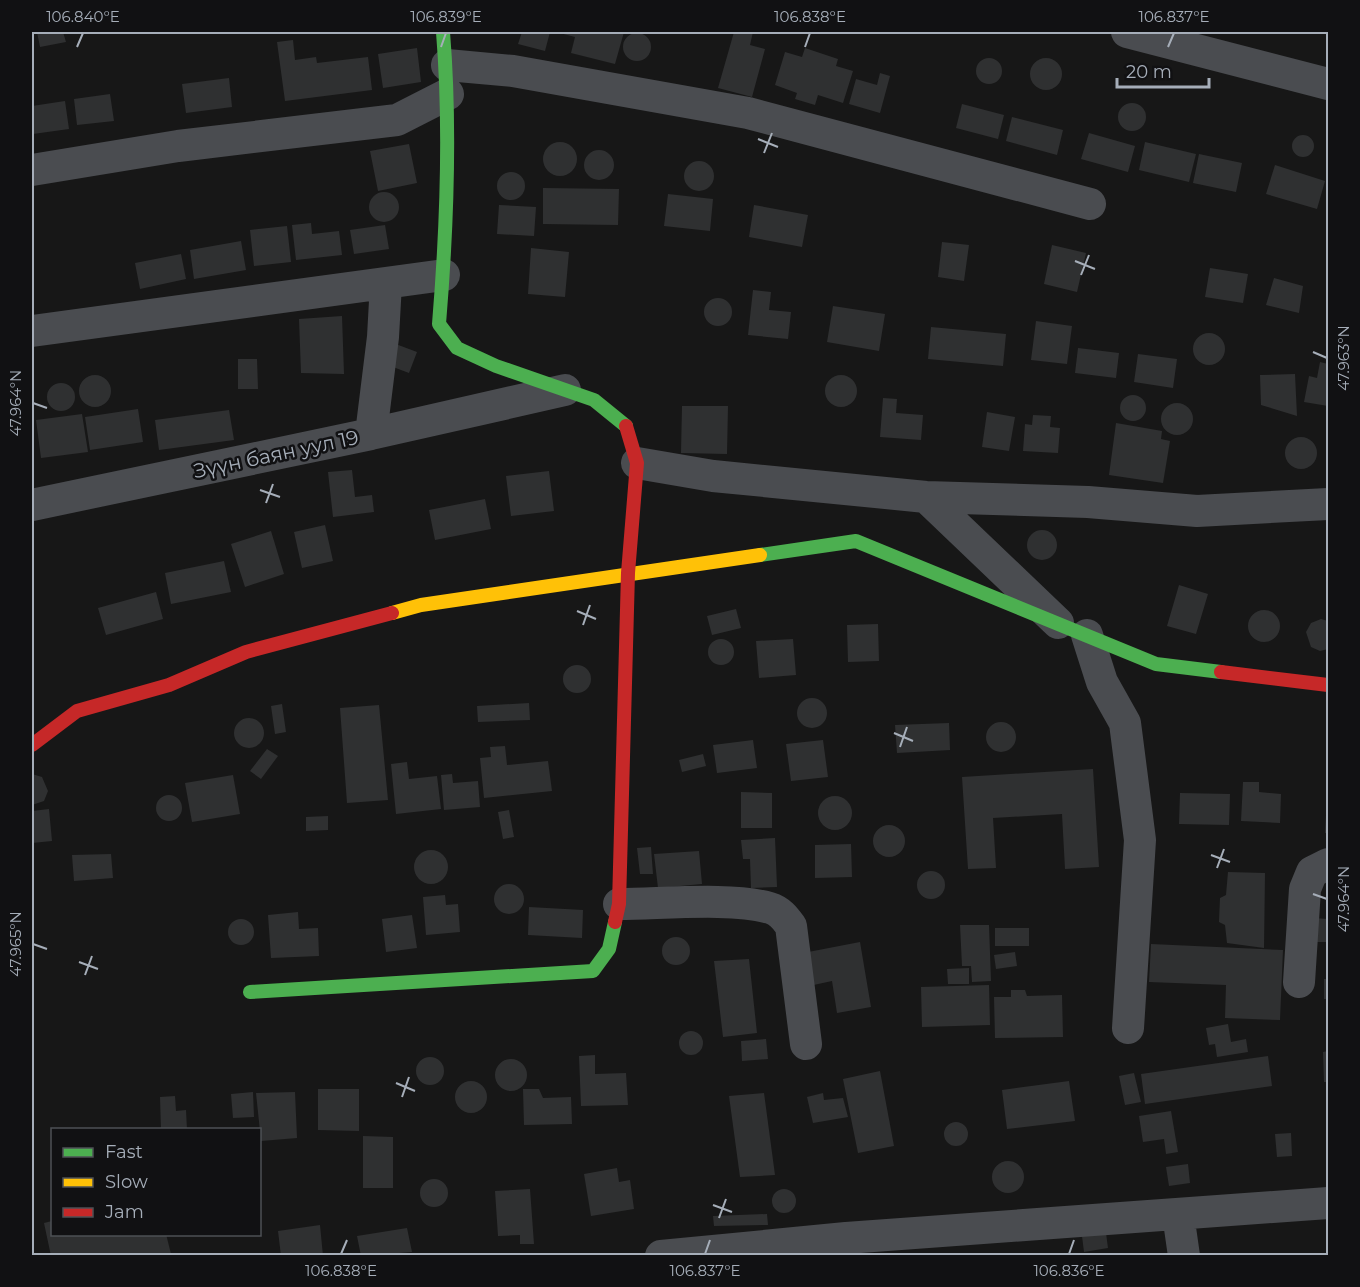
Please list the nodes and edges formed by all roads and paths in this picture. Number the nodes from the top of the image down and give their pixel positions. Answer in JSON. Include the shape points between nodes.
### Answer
{"nodes":[{"id":1,"x":443,"y":32,"type":"edge"},
{"id":2,"x":1127,"y":32,"type":"edge"},
{"id":3,"x":447,"y":79,"type":"junction"},
{"id":4,"x":1329,"y":84,"type":"edge"},
{"id":5,"x":32,"y":170,"type":"edge"},
{"id":6,"x":1090,"y":204,"type":"dead end"},
{"id":7,"x":444,"y":275,"type":"junction"},
{"id":8,"x":386,"y":283,"type":"junction"},
{"id":9,"x":32,"y":332,"type":"edge"},
{"id":10,"x":565,"y":390,"type":"junction"},
{"id":11,"x":371,"y":434,"type":"junction"},
{"id":12,"x":637,"y":463,"type":"junction"},
{"id":13,"x":926,"y":497,"type":"junction"},
{"id":14,"x":1329,"y":504,"type":"edge"},
{"id":15,"x":32,"y":505,"type":"edge"},
{"id":16,"x":628,"y":573,"type":"junction"},
{"id":17,"x":1073,"y":630,"type":"junction"},
{"id":18,"x":1329,"y":685,"type":"edge"},
{"id":19,"x":32,"y":745,"type":"edge"},
{"id":20,"x":1329,"y":864,"type":"edge"},
{"id":21,"x":620,"y":904,"type":"junction"},
{"id":22,"x":1299,"y":982,"type":"dead end"},
{"id":23,"x":250,"y":992,"type":"dead end"},
{"id":24,"x":1128,"y":1028,"type":"dead end"},
{"id":25,"x":806,"y":1044,"type":"dead end"},
{"id":26,"x":1329,"y":1203,"type":"edge"},
{"id":27,"x":1178,"y":1214,"type":"junction"},
{"id":28,"x":670,"y":1255,"type":"edge"},
{"id":29,"x":1184,"y":1256,"type":"edge"}],
"edges":[{"from":1,"to":3,"type":"street"},
{"from":2,"to":4,"type":"street"},
{"from":3,"to":5,"type":"street","via":[[397,120],[178,146]]},
{"from":3,"to":6,"type":"street","via":[[513,71],[748,113]]},
{"from":3,"to":7,"type":"street"},
{"from":7,"to":8,"type":"street"},
{"from":7,"to":10,"type":"street","via":[[440,324],[457,348]]},
{"from":8,"to":9,"type":"street"},
{"from":8,"to":11,"type":"street","name":"Зүүн баян уул 19"},
{"from":10,"to":11,"type":"street"},
{"from":10,"to":12,"type":"street","via":[[594,400],[627,427]]},
{"from":11,"to":15,"type":"street","name":"Зүүн баян уул 19"},
{"from":12,"to":13,"type":"street","via":[[713,476]]},
{"from":12,"to":16,"type":"street"},
{"from":13,"to":14,"type":"street","via":[[1088,502],[1197,511]]},
{"from":13,"to":17,"type":"street"},
{"from":16,"to":17,"type":"street","via":[[856,541]]},
{"from":16,"to":19,"type":"street","via":[[421,605],[246,652],[170,685],[77,711]]},
{"from":16,"to":21,"type":"street"},
{"from":17,"to":18,"type":"street","via":[[1156,664]]},
{"from":17,"to":24,"type":"street","via":[[1125,723],[1140,840]]},
{"from":20,"to":22,"type":"street","via":[[1312,872],[1305,889]]},
{"from":21,"to":23,"type":"street","via":[[609,949],[593,971]]},
{"from":21,"to":25,"type":"street","via":[[736,903],[771,908],[783,915],[790,926]]},
{"from":26,"to":27,"type":"street"},
{"from":27,"to":28,"type":"street"},
{"from":27,"to":29,"type":"street"}]}
